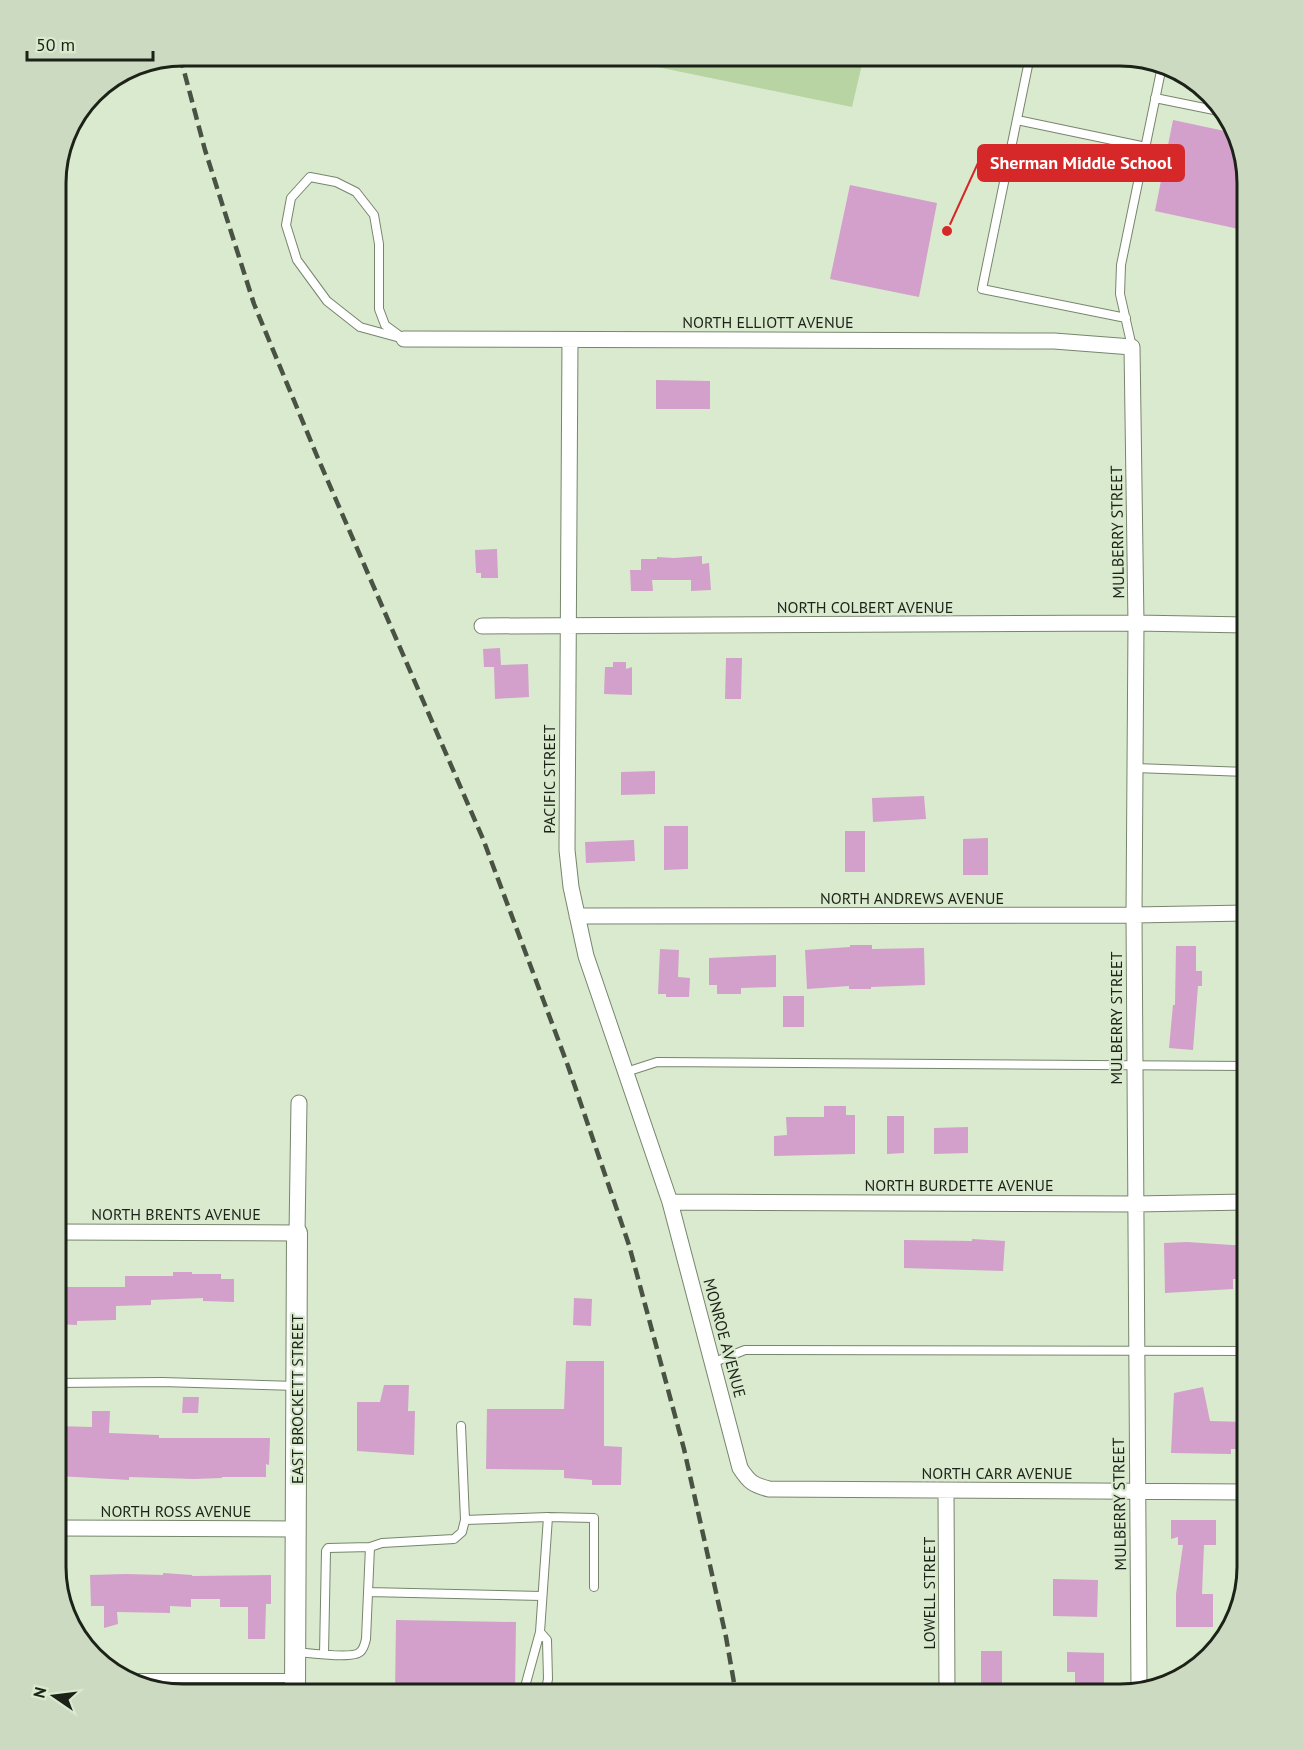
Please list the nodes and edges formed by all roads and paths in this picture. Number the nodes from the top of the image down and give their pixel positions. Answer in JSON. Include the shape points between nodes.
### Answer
{"nodes":[{"id":1,"x":1028,"y":66,"type":"edge"},
{"id":2,"x":1160,"y":73,"type":"edge"},
{"id":3,"x":1155,"y":98,"type":"junction"},
{"id":4,"x":1210,"y":109,"type":"edge"},
{"id":5,"x":1017,"y":120,"type":"junction"},
{"id":6,"x":1146,"y":147,"type":"junction"},
{"id":7,"x":1126,"y":318,"type":"junction"},
{"id":8,"x":404,"y":339,"type":"junction"},
{"id":9,"x":570,"y":340,"type":"junction"},
{"id":10,"x":1132,"y":347,"type":"junction"},
{"id":11,"x":1136,"y":623,"type":"junction"},
{"id":12,"x":1237,"y":625,"type":"edge"},
{"id":13,"x":482,"y":626,"type":"dead end"},
{"id":14,"x":568,"y":627,"type":"junction"},
{"id":15,"x":1135,"y":768,"type":"junction"},
{"id":16,"x":1237,"y":772,"type":"edge"},
{"id":17,"x":1237,"y":913,"type":"edge"},
{"id":18,"x":1134,"y":915,"type":"junction"},
{"id":19,"x":577,"y":916,"type":"junction"},
{"id":20,"x":1134,"y":1065,"type":"junction"},
{"id":21,"x":1237,"y":1066,"type":"edge"},
{"id":22,"x":626,"y":1072,"type":"junction"},
{"id":23,"x":299,"y":1103,"type":"dead end"},
{"id":24,"x":670,"y":1202,"type":"junction"},
{"id":25,"x":1237,"y":1203,"type":"edge"},
{"id":26,"x":1135,"y":1204,"type":"junction"},
{"id":27,"x":66,"y":1232,"type":"edge"},
{"id":28,"x":297,"y":1233,"type":"junction"},
{"id":29,"x":1136,"y":1351,"type":"junction"},
{"id":30,"x":1237,"y":1351,"type":"edge"},
{"id":31,"x":712,"y":1363,"type":"junction"},
{"id":32,"x":66,"y":1383,"type":"edge"},
{"id":33,"x":297,"y":1386,"type":"junction"},
{"id":34,"x":461,"y":1426,"type":"dead end"},
{"id":35,"x":749,"y":1481,"type":"joint"},
{"id":36,"x":946,"y":1491,"type":"junction"},
{"id":37,"x":1137,"y":1491,"type":"junction"},
{"id":38,"x":1237,"y":1492,"type":"edge"},
{"id":39,"x":548,"y":1517,"type":"junction"},
{"id":40,"x":465,"y":1520,"type":"junction"},
{"id":41,"x":66,"y":1528,"type":"edge"},
{"id":42,"x":297,"y":1529,"type":"junction"},
{"id":43,"x":370,"y":1547,"type":"junction"},
{"id":44,"x":594,"y":1587,"type":"dead end"},
{"id":45,"x":368,"y":1592,"type":"junction"},
{"id":46,"x":542,"y":1596,"type":"junction"},
{"id":47,"x":540,"y":1632,"type":"junction"},
{"id":48,"x":295,"y":1652,"type":"junction"},
{"id":49,"x":324,"y":1654,"type":"junction"},
{"id":50,"x":151,"y":1679,"type":"edge"},
{"id":51,"x":1139,"y":1682,"type":"edge"},
{"id":52,"x":251,"y":1684,"type":"edge"},
{"id":53,"x":295,"y":1684,"type":"edge"},
{"id":54,"x":527,"y":1684,"type":"edge"},
{"id":55,"x":547,"y":1684,"type":"edge"},
{"id":56,"x":947,"y":1684,"type":"edge"}],
"edges":[{"from":1,"to":5,"type":"lane"},
{"from":2,"to":3,"type":"lane"},
{"from":3,"to":4,"type":"lane"},
{"from":3,"to":6,"type":"lane"},
{"from":5,"to":6,"type":"lane"},
{"from":5,"to":7,"type":"lane","via":[[982,289]]},
{"from":6,"to":7,"type":"lane","via":[[1121,265],[1119,294]]},
{"from":7,"to":10,"type":"lane"},
{"from":8,"to":8,"type":"lane","via":[[385,325],[379,309],[379,244],[374,215],[356,192],[336,182],[310,177],[291,198],[286,225],[297,260],[327,301],[360,327]]},
{"from":8,"to":9,"type":"street","name":"NORTH ELLIOTT AVENUE"},
{"from":9,"to":10,"type":"street","name":"NORTH ELLIOTT AVENUE","via":[[1054,341]]},
{"from":9,"to":14,"type":"street","name":"PACIFIC STREET"},
{"from":10,"to":11,"type":"street","name":"MULBERRY STREET"},
{"from":11,"to":12,"type":"street","name":"NORTH COLBERT AVENUE"},
{"from":11,"to":14,"type":"street","name":"NORTH COLBERT AVENUE"},
{"from":11,"to":15,"type":"street","name":"MULBERRY STREET"},
{"from":13,"to":14,"type":"street","name":"NORTH COLBERT AVENUE"},
{"from":14,"to":19,"type":"street","name":"PACIFIC STREET","via":[[567,850]]},
{"from":15,"to":16,"type":"lane"},
{"from":15,"to":18,"type":"street","name":"MULBERRY STREET"},
{"from":17,"to":18,"type":"street","name":"NORTH ANDREWS AVENUE"},
{"from":18,"to":19,"type":"street","name":"NORTH ANDREWS AVENUE"},
{"from":18,"to":20,"type":"street","name":"MULBERRY STREET"},
{"from":19,"to":22,"type":"street","name":"PACIFIC STREET","via":[[586,956]]},
{"from":20,"to":21,"type":"lane"},
{"from":20,"to":22,"type":"lane","via":[[657,1062]]},
{"from":20,"to":26,"type":"street","name":"MULBERRY STREET"},
{"from":22,"to":24,"type":"street","name":"PACIFIC STREET"},
{"from":23,"to":28,"type":"street","name":"EAST BROCKETT STREET"},
{"from":24,"to":26,"type":"street","name":"NORTH BURDETTE AVENUE"},
{"from":24,"to":31,"type":"street","name":"MONROE AVENUE"},
{"from":25,"to":26,"type":"street","name":"NORTH BURDETTE AVENUE"},
{"from":26,"to":29,"type":"street","name":"MULBERRY STREET"},
{"from":27,"to":28,"type":"street","name":"NORTH BRENTS AVENUE"},
{"from":28,"to":33,"type":"street","name":"EAST BROCKETT STREET"},
{"from":29,"to":30,"type":"lane"},
{"from":29,"to":31,"type":"lane","via":[[745,1350]]},
{"from":29,"to":37,"type":"street","name":"MULBERRY STREET"},
{"from":31,"to":35,"type":"street","name":"MONROE AVENUE","via":[[740,1468]]},
{"from":32,"to":33,"type":"lane"},
{"from":33,"to":42,"type":"street","name":"EAST BROCKETT STREET"},
{"from":34,"to":40,"type":"lane"},
{"from":35,"to":36,"type":"street","name":"NORTH CARR AVENUE","via":[[769,1489]]},
{"from":36,"to":37,"type":"street","name":"NORTH CARR AVENUE"},
{"from":36,"to":56,"type":"street","name":"LOWELL STREET"},
{"from":37,"to":38,"type":"street","name":"NORTH CARR AVENUE"},
{"from":37,"to":51,"type":"street","name":"MULBERRY STREET"},
{"from":39,"to":40,"type":"lane"},
{"from":39,"to":44,"type":"lane","via":[[594,1518]]},
{"from":39,"to":46,"type":"lane"},
{"from":40,"to":43,"type":"lane","via":[[462,1532],[454,1539]]},
{"from":41,"to":42,"type":"street","name":"NORTH ROSS AVENUE"},
{"from":42,"to":48,"type":"street","name":"EAST BROCKETT STREET"},
{"from":43,"to":45,"type":"lane"},
{"from":43,"to":49,"type":"lane","via":[[326,1551]]},
{"from":45,"to":46,"type":"lane"},
{"from":45,"to":49,"type":"lane","via":[[362,1651]]},
{"from":46,"to":47,"type":"lane"},
{"from":47,"to":54,"type":"lane"},
{"from":47,"to":55,"type":"lane","via":[[547,1640]]},
{"from":48,"to":49,"type":"lane"},
{"from":48,"to":53,"type":"street","name":"EAST BROCKETT STREET"},
{"from":50,"to":52,"type":"lane"}]}
